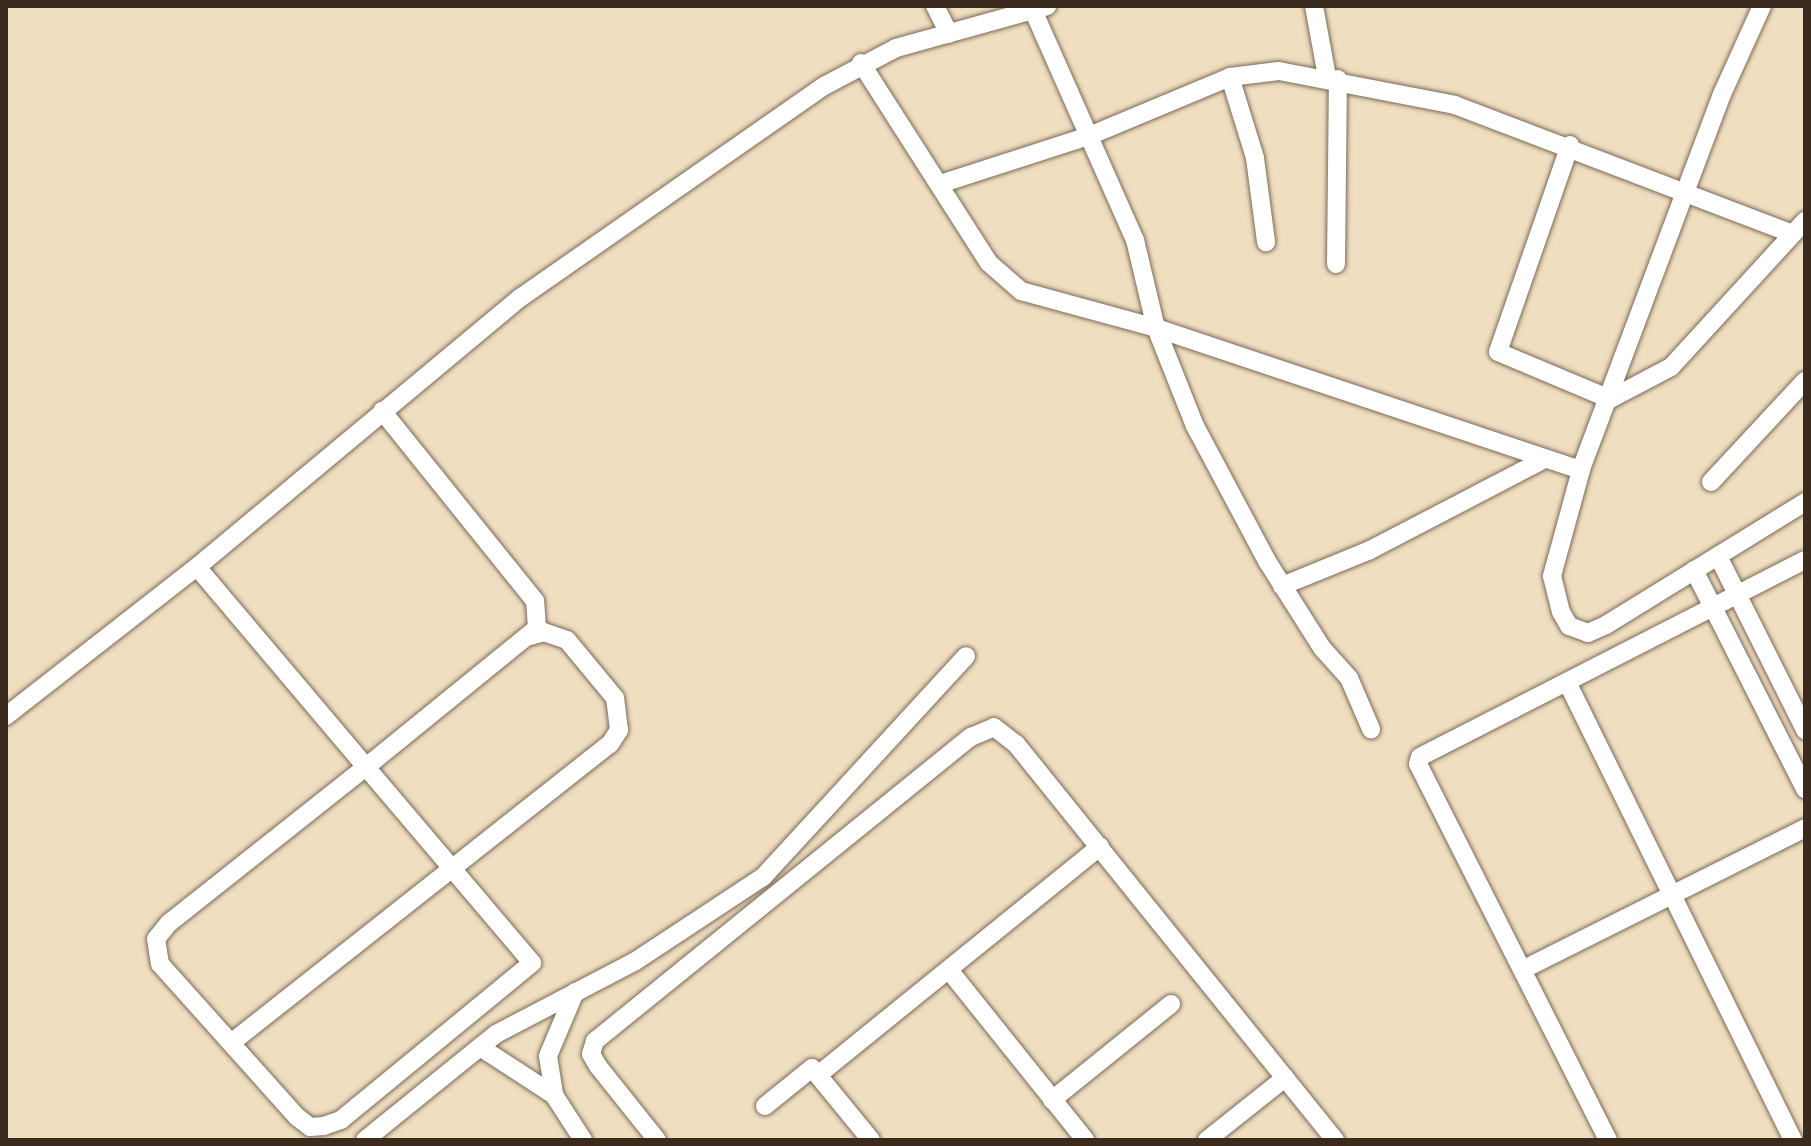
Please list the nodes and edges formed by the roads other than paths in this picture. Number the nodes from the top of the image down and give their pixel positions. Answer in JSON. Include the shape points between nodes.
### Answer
{"nodes":[{"id":1,"x":935,"y":6,"type":"edge"},
{"id":2,"x":1314,"y":6,"type":"edge"},
{"id":3,"x":1762,"y":6,"type":"edge"},
{"id":4,"x":1040,"y":8,"type":"edge"},
{"id":5,"x":949,"y":34,"type":"junction"},
{"id":6,"x":861,"y":63,"type":"junction"},
{"id":7,"x":1230,"y":77,"type":"junction"},
{"id":8,"x":1332,"y":78,"type":"junction"},
{"id":9,"x":1089,"y":136,"type":"junction"},
{"id":10,"x":1570,"y":145,"type":"junction"},
{"id":11,"x":940,"y":184,"type":"junction"},
{"id":12,"x":1684,"y":192,"type":"junction"},
{"id":13,"x":1798,"y":227,"type":"edge"},
{"id":14,"x":1266,"y":242,"type":"dead end"},
{"id":15,"x":1336,"y":264,"type":"dead end"},
{"id":16,"x":1156,"y":328,"type":"junction"},
{"id":17,"x":1805,"y":381,"type":"edge"},
{"id":18,"x":1610,"y":399,"type":"junction"},
{"id":19,"x":382,"y":411,"type":"junction"},
{"id":20,"x":1545,"y":459,"type":"junction"},
{"id":21,"x":1581,"y":470,"type":"junction"},
{"id":22,"x":1711,"y":482,"type":"dead end"},
{"id":23,"x":1805,"y":502,"type":"edge"},
{"id":24,"x":1718,"y":556,"type":"junction"},
{"id":25,"x":1805,"y":560,"type":"edge"},
{"id":26,"x":197,"y":567,"type":"junction"},
{"id":27,"x":1694,"y":570,"type":"junction"},
{"id":28,"x":1282,"y":586,"type":"junction"},
{"id":29,"x":1737,"y":595,"type":"junction"},
{"id":30,"x":1713,"y":607,"type":"junction"},
{"id":31,"x":530,"y":636,"type":"junction"},
{"id":32,"x":966,"y":656,"type":"dead end"},
{"id":33,"x":1567,"y":682,"type":"junction"},
{"id":34,"x":6,"y":716,"type":"edge"},
{"id":35,"x":1371,"y":729,"type":"dead end"},
{"id":36,"x":1805,"y":730,"type":"edge"},
{"id":37,"x":366,"y":767,"type":"junction"},
{"id":38,"x":1805,"y":789,"type":"edge"},
{"id":39,"x":1805,"y":828,"type":"edge"},
{"id":40,"x":1100,"y":847,"type":"junction"},
{"id":41,"x":450,"y":866,"type":"junction"},
{"id":42,"x":1670,"y":896,"type":"junction"},
{"id":43,"x":949,"y":970,"type":"junction"},
{"id":44,"x":1522,"y":970,"type":"junction"},
{"id":45,"x":575,"y":992,"type":"junction"},
{"id":46,"x":1171,"y":1004,"type":"dead end"},
{"id":47,"x":231,"y":1043,"type":"junction"},
{"id":48,"x":480,"y":1047,"type":"junction"},
{"id":49,"x":818,"y":1075,"type":"junction"},
{"id":50,"x":1285,"y":1078,"type":"junction"},
{"id":51,"x":554,"y":1095,"type":"junction"},
{"id":52,"x":1052,"y":1100,"type":"junction"},
{"id":53,"x":765,"y":1106,"type":"dead end"},
{"id":54,"x":365,"y":1140,"type":"edge"},
{"id":55,"x":583,"y":1140,"type":"edge"},
{"id":56,"x":657,"y":1140,"type":"edge"},
{"id":57,"x":871,"y":1140,"type":"edge"},
{"id":58,"x":1085,"y":1140,"type":"edge"},
{"id":59,"x":1207,"y":1140,"type":"edge"},
{"id":60,"x":1335,"y":1140,"type":"edge"},
{"id":61,"x":1608,"y":1140,"type":"edge"},
{"id":62,"x":1793,"y":1140,"type":"edge"}],
"edges":[{"from":1,"to":5,"type":"street"},
{"from":2,"to":8,"type":"street"},
{"from":3,"to":12,"type":"street"},
{"from":4,"to":5,"type":"street"},
{"from":4,"to":9,"type":"street"},
{"from":5,"to":6,"type":"street"},
{"from":6,"to":11,"type":"street"},
{"from":6,"to":19,"type":"street","via":[[520,298]]},
{"from":7,"to":8,"type":"street","via":[[1279,71]]},
{"from":7,"to":9,"type":"street"},
{"from":7,"to":14,"type":"street","via":[[1255,158]]},
{"from":8,"to":10,"type":"street","via":[[1455,105]]},
{"from":8,"to":15,"type":"street"},
{"from":9,"to":11,"type":"street"},
{"from":9,"to":16,"type":"street","via":[[1143,263]]},
{"from":10,"to":12,"type":"street"},
{"from":10,"to":18,"type":"street","via":[[1498,352]]},
{"from":11,"to":16,"type":"street","via":[[1003,281],[1021,291]]},
{"from":12,"to":13,"type":"street"},
{"from":12,"to":18,"type":"street"},
{"from":13,"to":18,"type":"street","via":[[1671,367]]},
{"from":16,"to":20,"type":"street"},
{"from":16,"to":28,"type":"street","via":[[1195,426]]},
{"from":17,"to":22,"type":"street"},
{"from":18,"to":21,"type":"street"},
{"from":19,"to":26,"type":"street"},
{"from":19,"to":31,"type":"street","via":[[535,601],[537,628]]},
{"from":20,"to":21,"type":"street"},
{"from":20,"to":28,"type":"street","via":[[1370,550]]},
{"from":21,"to":27,"type":"street","via":[[1552,576],[1569,626],[1588,633]]},
{"from":23,"to":24,"type":"street"},
{"from":24,"to":27,"type":"street"},
{"from":24,"to":29,"type":"street"},
{"from":25,"to":29,"type":"street"},
{"from":26,"to":34,"type":"street"},
{"from":26,"to":37,"type":"street"},
{"from":27,"to":30,"type":"street"},
{"from":28,"to":35,"type":"street","via":[[1349,678]]},
{"from":29,"to":30,"type":"street"},
{"from":29,"to":36,"type":"street"},
{"from":30,"to":33,"type":"street"},
{"from":30,"to":38,"type":"street"},
{"from":31,"to":37,"type":"street"},
{"from":31,"to":41,"type":"street","via":[[544,632],[567,640],[615,698],[619,730],[610,744]]},
{"from":32,"to":45,"type":"street","via":[[763,877],[634,962]]},
{"from":33,"to":42,"type":"street"},
{"from":33,"to":44,"type":"street","via":[[1424,753],[1418,764]]},
{"from":37,"to":41,"type":"street"},
{"from":37,"to":47,"type":"street","via":[[169,923],[156,939],[160,964]]},
{"from":39,"to":42,"type":"street"},
{"from":40,"to":43,"type":"street"},
{"from":40,"to":50,"type":"street"},
{"from":40,"to":56,"type":"street","via":[[1007,733],[994,727],[981,730],[595,1041],[591,1054],[598,1066]]},
{"from":41,"to":47,"type":"street"},
{"from":41,"to":47,"type":"street","via":[[532,963],[341,1120],[310,1127]]},
{"from":42,"to":44,"type":"street"},
{"from":42,"to":62,"type":"street"},
{"from":43,"to":49,"type":"street"},
{"from":43,"to":52,"type":"street"},
{"from":44,"to":61,"type":"street"},
{"from":45,"to":48,"type":"street"},
{"from":45,"to":51,"type":"street","via":[[548,1056]]},
{"from":46,"to":52,"type":"street"},
{"from":48,"to":51,"type":"street"},
{"from":48,"to":54,"type":"street"},
{"from":49,"to":53,"type":"street","via":[[812,1068]]},
{"from":49,"to":57,"type":"street"},
{"from":50,"to":59,"type":"street"},
{"from":50,"to":60,"type":"street"},
{"from":51,"to":55,"type":"street"},
{"from":52,"to":58,"type":"street"}]}
